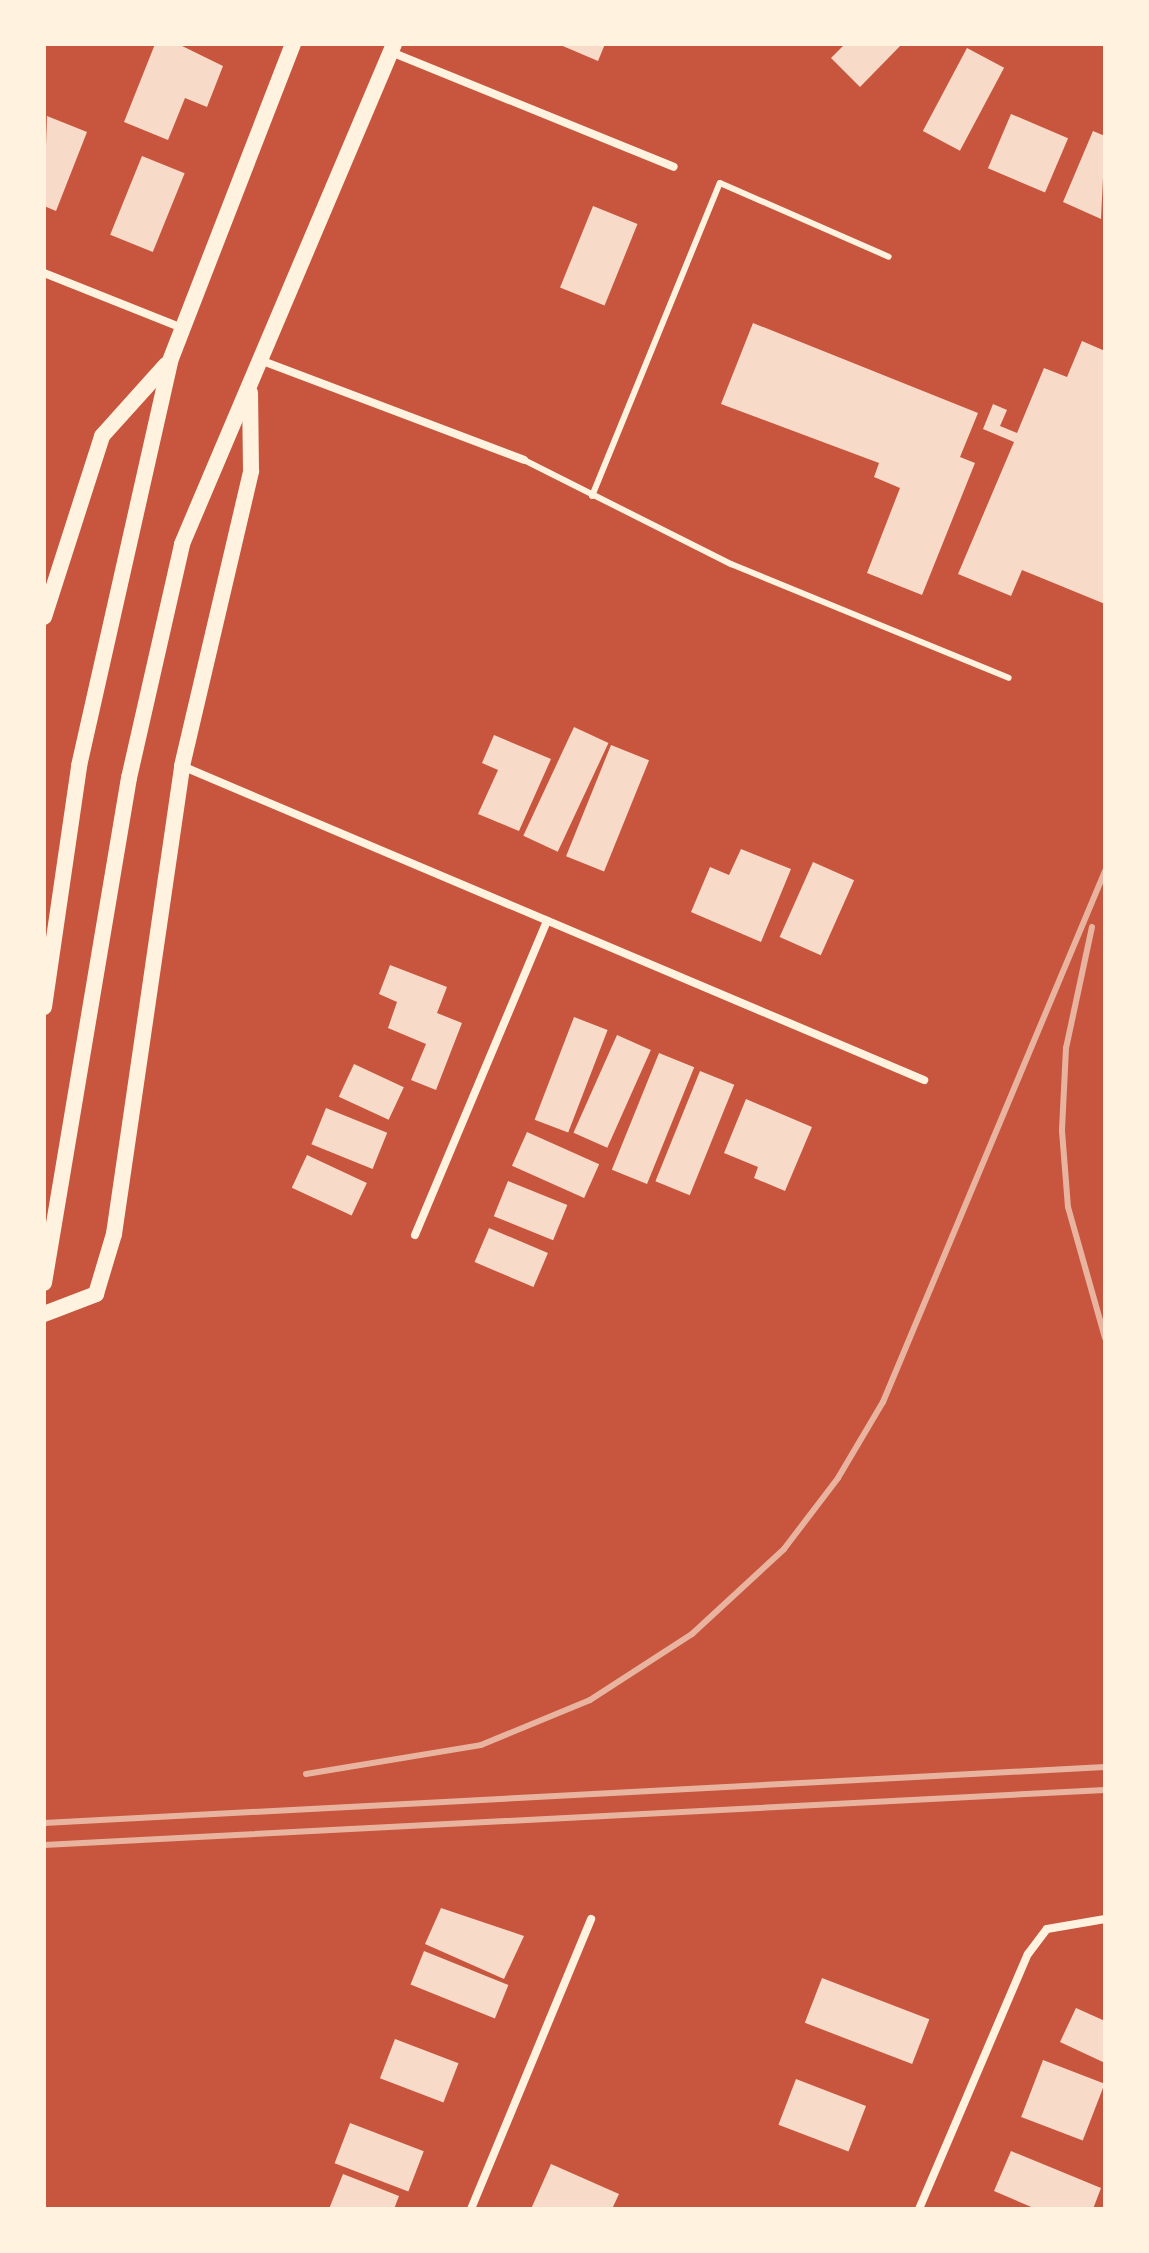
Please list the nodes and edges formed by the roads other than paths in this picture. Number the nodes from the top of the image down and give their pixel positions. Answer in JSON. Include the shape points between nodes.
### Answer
{"nodes":[{"id":1,"x":293,"y":44,"type":"edge"},
{"id":2,"x":392,"y":48,"type":"edge"},
{"id":3,"x":674,"y":167,"type":"dead end"},
{"id":4,"x":889,"y":257,"type":"dead end"},
{"id":5,"x":44,"y":273,"type":"edge"},
{"id":6,"x":180,"y":327,"type":"junction"},
{"id":7,"x":260,"y":360,"type":"junction"},
{"id":8,"x":170,"y":361,"type":"junction"},
{"id":9,"x":250,"y":384,"type":"junction"},
{"id":10,"x":524,"y":460,"type":"joint"},
{"id":11,"x":592,"y":496,"type":"junction"},
{"id":12,"x":44,"y":617,"type":"edge"},
{"id":13,"x":1009,"y":678,"type":"dead end"},
{"id":14,"x":182,"y":766,"type":"junction"},
{"id":15,"x":547,"y":921,"type":"junction"},
{"id":16,"x":44,"y":1007,"type":"edge"},
{"id":17,"x":924,"y":1080,"type":"dead end"},
{"id":18,"x":415,"y":1235,"type":"dead end"},
{"id":19,"x":44,"y":1283,"type":"edge"},
{"id":20,"x":44,"y":1314,"type":"edge"},
{"id":21,"x":591,"y":1919,"type":"dead end"},
{"id":22,"x":1105,"y":1919,"type":"edge"},
{"id":23,"x":471,"y":2209,"type":"edge"},
{"id":24,"x":919,"y":2209,"type":"edge"}],
"edges":[{"from":1,"to":6,"type":"main road"},
{"from":2,"to":3,"type":"street"},
{"from":2,"to":7,"type":"main road"},
{"from":4,"to":11,"type":"lane","via":[[720,183]]},
{"from":5,"to":6,"type":"street"},
{"from":6,"to":8,"type":"main road"},
{"from":7,"to":9,"type":"main road"},
{"from":7,"to":10,"type":"street"},
{"from":8,"to":12,"type":"main road","via":[[102,436]]},
{"from":8,"to":16,"type":"main road","via":[[79,766]]},
{"from":9,"to":14,"type":"main road","via":[[251,471]]},
{"from":9,"to":19,"type":"main road","via":[[182,544],[129,778]]},
{"from":10,"to":11,"type":"lane"},
{"from":11,"to":13,"type":"lane","via":[[731,564]]},
{"from":14,"to":15,"type":"street"},
{"from":14,"to":20,"type":"main road","via":[[114,1234],[96,1294]]},
{"from":15,"to":17,"type":"street"},
{"from":15,"to":18,"type":"street"},
{"from":21,"to":23,"type":"street"},
{"from":22,"to":24,"type":"street","via":[[1047,1929],[1028,1954]]}]}
